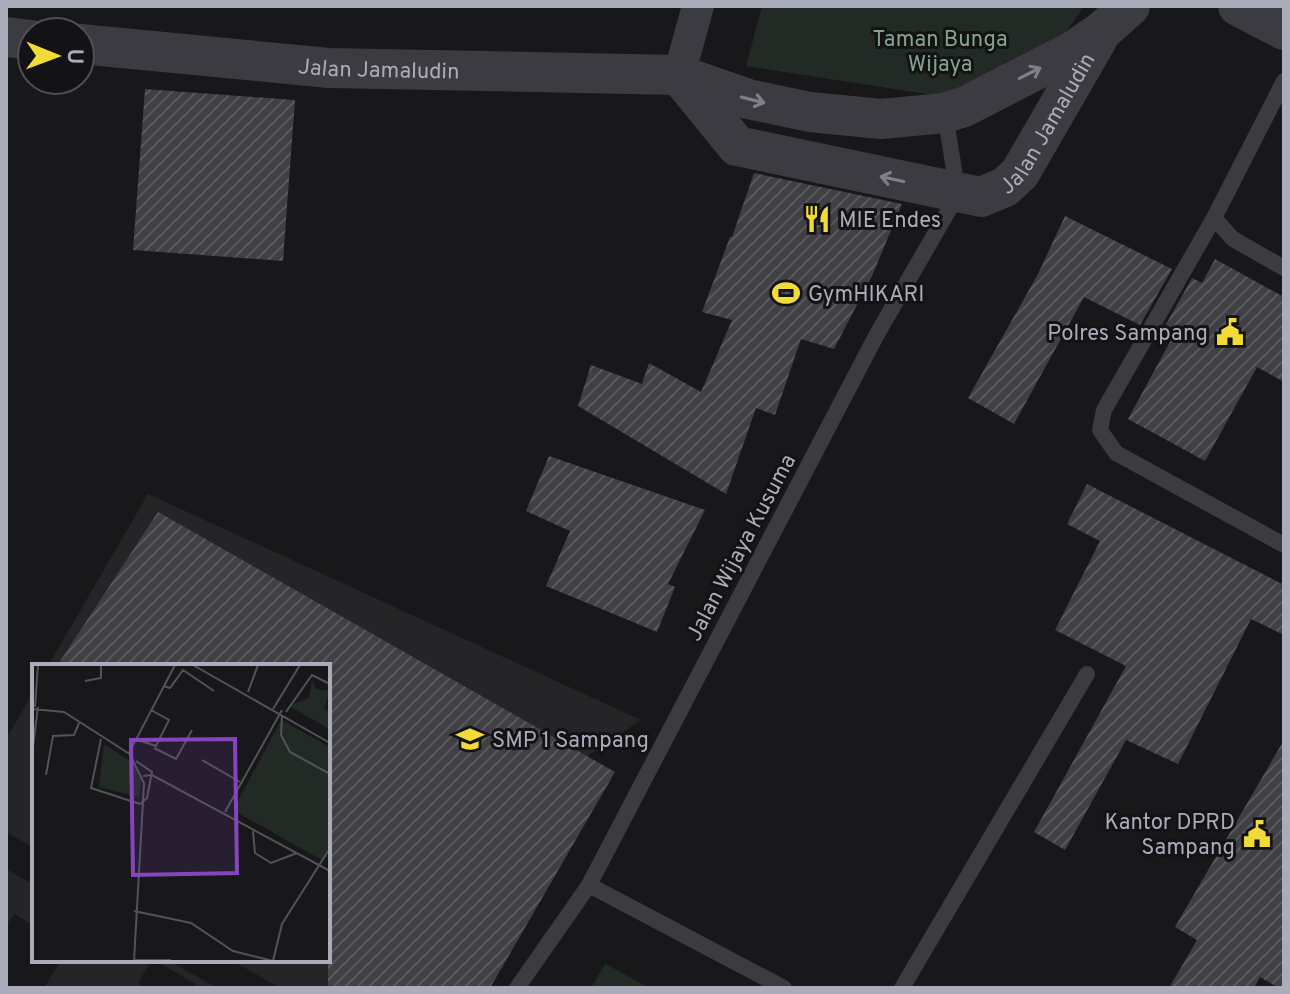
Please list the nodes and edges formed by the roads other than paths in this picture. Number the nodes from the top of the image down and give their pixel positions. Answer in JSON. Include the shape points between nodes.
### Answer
{"nodes":[{"id":1,"x":698,"y":6,"type":"edge"},
{"id":2,"x":1238,"y":6,"type":"edge"},
{"id":3,"x":1116,"y":18,"type":"edge"},
{"id":4,"x":1284,"y":30,"type":"edge"},
{"id":5,"x":96,"y":46,"type":"edge"},
{"id":6,"x":679,"y":75,"type":"junction"},
{"id":7,"x":1284,"y":81,"type":"edge"},
{"id":8,"x":944,"y":113,"type":"junction"},
{"id":9,"x":958,"y":194,"type":"junction"},
{"id":10,"x":1214,"y":218,"type":"junction"},
{"id":11,"x":1284,"y":268,"type":"edge"},
{"id":12,"x":1284,"y":545,"type":"edge"},
{"id":13,"x":1087,"y":674,"type":"dead end"},
{"id":14,"x":589,"y":885,"type":"junction"},
{"id":15,"x":517,"y":988,"type":"edge"},
{"id":16,"x":784,"y":988,"type":"edge"},
{"id":17,"x":902,"y":988,"type":"edge"}],
"edges":[{"from":1,"to":6,"type":"street"},
{"from":2,"to":4,"type":"street"},
{"from":8,"to":3,"type":"street","name":"Jalan Jamaludin","one_way":true,"via":[[1073,51]]},
{"from":3,"to":9,"type":"street","name":"Jalan Jamaludin","via":[[1020,173],[1005,187],[981,197]]},
{"from":5,"to":6,"type":"street","name":"Jalan Jamaludin","via":[[329,68]]},
{"from":6,"to":8,"type":"street","name":"Jalan Jamaludin","one_way":true,"via":[[748,99],[810,112],[881,119]]},
{"from":9,"to":6,"type":"street","name":"Jalan Jamaludin","one_way":true,"via":[[737,146]]},
{"from":7,"to":10,"type":"lane"},
{"from":8,"to":9,"type":"lane"},
{"from":9,"to":14,"type":"lane","name":"Jalan Wijaya Kusuma","via":[[876,336]]},
{"from":10,"to":11,"type":"lane","via":[[1233,239]]},
{"from":10,"to":12,"type":"lane","via":[[1104,410],[1100,430],[1116,453]]},
{"from":13,"to":17,"type":"lane"},
{"from":14,"to":15,"type":"lane","name":"Jalan Wijaya Kusuma"},
{"from":14,"to":16,"type":"lane"}]}
